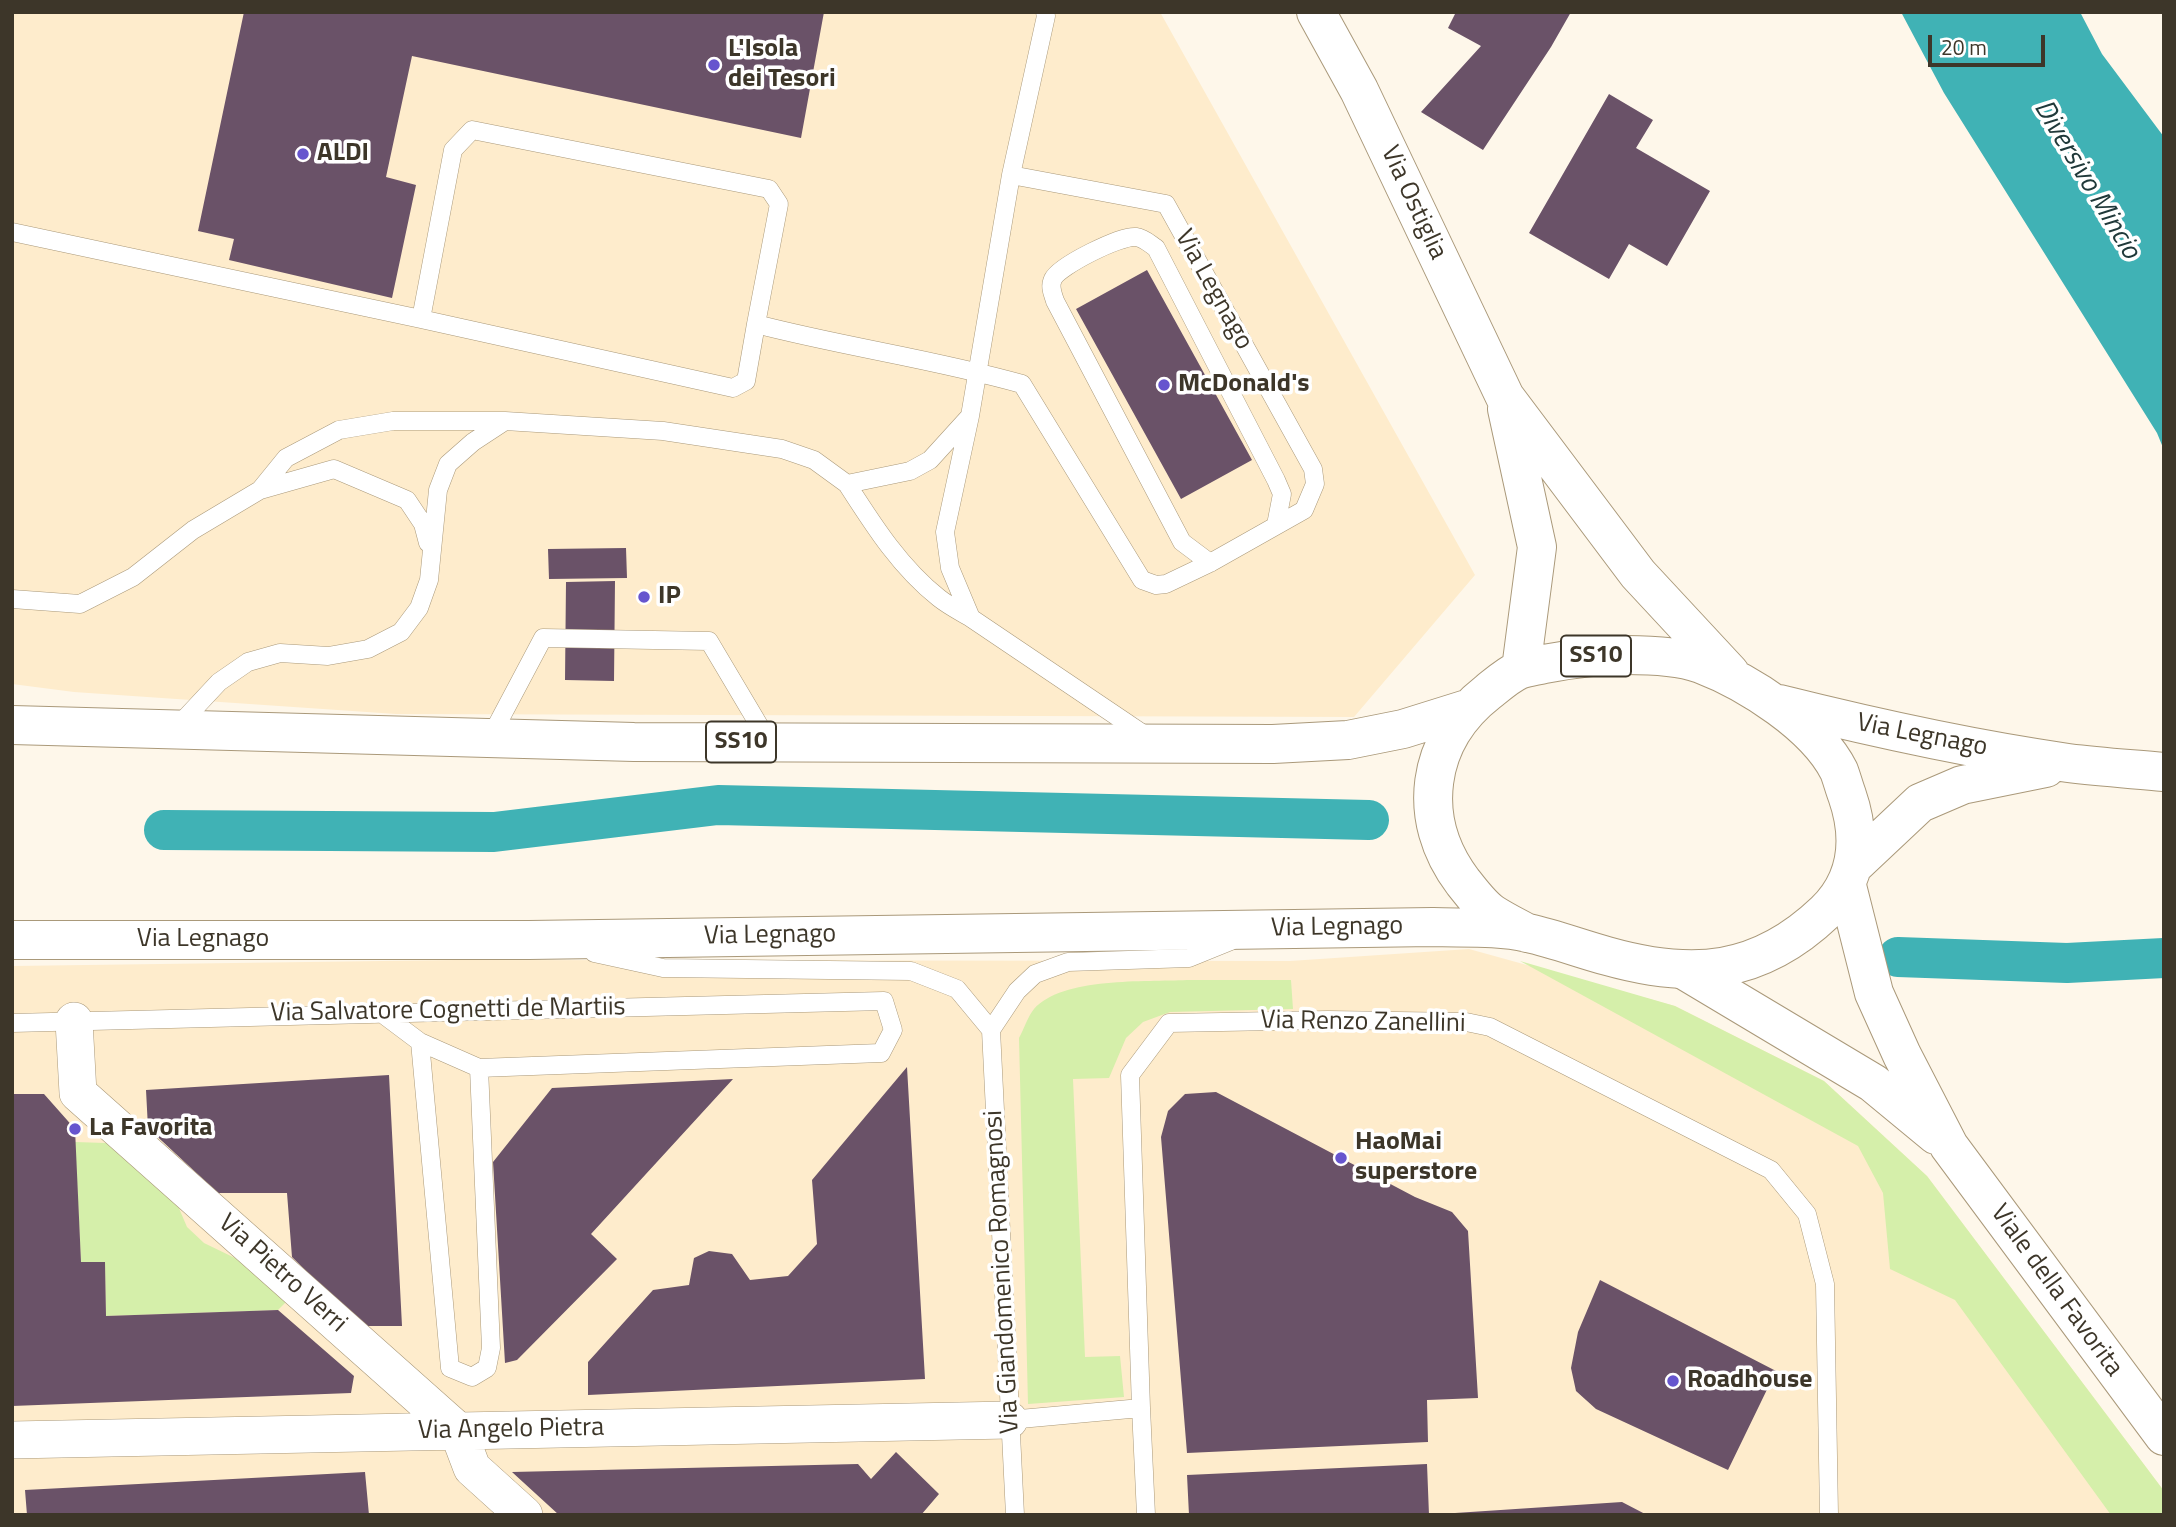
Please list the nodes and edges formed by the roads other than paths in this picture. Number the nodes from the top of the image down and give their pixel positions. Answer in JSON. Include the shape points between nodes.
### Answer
{"nodes":[{"id":1,"x":1045,"y":12,"type":"edge"},
{"id":2,"x":1316,"y":12,"type":"edge"},
{"id":3,"x":1011,"y":175,"type":"junction"},
{"id":4,"x":12,"y":232,"type":"edge"},
{"id":5,"x":421,"y":319,"type":"junction"},
{"id":6,"x":756,"y":324,"type":"junction"},
{"id":7,"x":977,"y":371,"type":"junction"},
{"id":8,"x":1504,"y":397,"type":"junction"},
{"id":9,"x":970,"y":416,"type":"junction"},
{"id":10,"x":505,"y":421,"type":"junction"},
{"id":11,"x":847,"y":484,"type":"junction"},
{"id":12,"x":260,"y":490,"type":"junction"},
{"id":13,"x":1276,"y":525,"type":"junction"},
{"id":14,"x":431,"y":552,"type":"junction"},
{"id":15,"x":1209,"y":563,"type":"junction"},
{"id":16,"x":12,"y":599,"type":"edge"},
{"id":17,"x":971,"y":618,"type":"junction"},
{"id":18,"x":1521,"y":669,"type":"junction"},
{"id":19,"x":1737,"y":679,"type":"junction"},
{"id":20,"x":1777,"y":704,"type":"junction"},
{"id":21,"x":1466,"y":709,"type":"junction"},
{"id":22,"x":12,"y":725,"type":"edge"},
{"id":23,"x":175,"y":729,"type":"junction"},
{"id":24,"x":490,"y":738,"type":"junction"},
{"id":25,"x":769,"y":742,"type":"junction"},
{"id":26,"x":1158,"y":743,"type":"junction"},
{"id":27,"x":2069,"y":763,"type":"junction"},
{"id":28,"x":2164,"y":772,"type":"edge"},
{"id":29,"x":1850,"y":876,"type":"junction"},
{"id":30,"x":1258,"y":930,"type":"junction"},
{"id":31,"x":1527,"y":933,"type":"junction"},
{"id":32,"x":12,"y":940,"type":"edge"},
{"id":33,"x":529,"y":940,"type":"junction"},
{"id":34,"x":1684,"y":970,"type":"junction"},
{"id":35,"x":380,"y":1012,"type":"junction"},
{"id":36,"x":74,"y":1021,"type":"junction"},
{"id":37,"x":12,"y":1023,"type":"edge"},
{"id":38,"x":991,"y":1030,"type":"junction"},
{"id":39,"x":420,"y":1042,"type":"junction"},
{"id":40,"x":479,"y":1068,"type":"junction"},
{"id":41,"x":1949,"y":1146,"type":"junction"},
{"id":42,"x":1141,"y":1408,"type":"junction"},
{"id":43,"x":1009,"y":1420,"type":"junction"},
{"id":44,"x":458,"y":1431,"type":"junction"},
{"id":45,"x":2164,"y":1436,"type":"edge"},
{"id":46,"x":12,"y":1440,"type":"edge"},
{"id":47,"x":524,"y":1515,"type":"edge"},
{"id":48,"x":1015,"y":1515,"type":"edge"},
{"id":49,"x":1146,"y":1515,"type":"edge"},
{"id":50,"x":1829,"y":1515,"type":"edge"}],
"edges":[{"from":1,"to":3,"type":"lane"},
{"from":2,"to":8,"type":"main road","name":"Via Ostiglia","via":[[1359,90]]},
{"from":3,"to":7,"type":"lane"},
{"from":3,"to":13,"type":"lane","name":"Via Legnago","via":[[1166,204],[1313,469],[1314,491],[1304,510]]},
{"from":4,"to":5,"type":"lane"},
{"from":5,"to":6,"type":"lane","via":[[733,388],[746,381]]},
{"from":5,"to":6,"type":"lane","via":[[453,150],[472,130],[769,190],[779,204]]},
{"from":6,"to":7,"type":"lane","name":"Via Legnago"},
{"from":7,"to":9,"type":"lane"},
{"from":7,"to":15,"type":"lane","name":"Via Legnago","via":[[1021,384],[1142,580],[1166,584]]},
{"from":8,"to":18,"type":"main road","name":"Via Ostiglia","via":[[1537,547]]},
{"from":8,"to":19,"type":"main road","name":"Via Ostiglia","via":[[1638,574]]},
{"from":9,"to":11,"type":"lane","via":[[930,460],[896,476]]},
{"from":9,"to":17,"type":"lane","via":[[945,532],[950,568]]},
{"from":10,"to":11,"type":"lane","via":[[663,432],[782,449],[814,460]]},
{"from":10,"to":12,"type":"lane","via":[[393,421],[338,430],[286,458]]},
{"from":10,"to":14,"type":"lane","via":[[448,464],[438,490]]},
{"from":11,"to":17,"type":"lane","via":[[908,570],[940,599]]},
{"from":12,"to":14,"type":"lane","via":[[334,468],[407,500],[423,524]]},
{"from":12,"to":16,"type":"lane","via":[[193,530],[133,577],[80,604]]},
{"from":13,"to":15,"type":"lane","name":"Via Legnago"},
{"from":13,"to":15,"type":"lane","via":[[1282,494],[1276,480],[1156,248],[1137,237],[1125,237],[1062,268],[1051,286],[1055,301],[1182,542]]},
{"from":14,"to":23,"type":"lane","via":[[426,590],[401,632],[368,649],[328,656],[280,653],[247,662],[219,682]]},
{"from":17,"to":26,"type":"lane"},
{"from":18,"to":19,"type":"main road","name":"Via Legnago","number":"SS10","via":[[1579,657],[1635,655],[1697,663]]},
{"from":18,"to":21,"type":"main road","name":"Via Legnago","number":"SS10"},
{"from":19,"to":20,"type":"main road","name":"Via Legnago","number":"SS10"},
{"from":20,"to":27,"type":"main road","name":"Via Legnago","via":[[1949,743]]},
{"from":20,"to":29,"type":"main road","name":"Via Legnago","number":"SS10","via":[[1838,770],[1854,828],[1856,851]]},
{"from":21,"to":26,"type":"main road","name":"Via Legnago","number":"SS10","via":[[1403,730],[1348,740]]},
{"from":21,"to":31,"type":"main road","name":"Via Legnago","number":"SS10","via":[[1438,761],[1433,785],[1437,831],[1450,865],[1471,892],[1491,913]]},
{"from":22,"to":23,"type":"main road","name":"Via Legnago","number":"SS10"},
{"from":23,"to":24,"type":"main road","name":"Via Legnago","number":"SS10"},
{"from":24,"to":25,"type":"main road","name":"Via Legnago","number":"SS10"},
{"from":24,"to":25,"type":"lane","via":[[543,638],[557,638],[709,641]]},
{"from":25,"to":26,"type":"main road","name":"Via Legnago","number":"SS10"},
{"from":27,"to":28,"type":"main road","name":"Via Legnago"},
{"from":27,"to":29,"type":"main road","name":"Via Legnago","via":[[1962,785],[1920,803]]},
{"from":29,"to":34,"type":"main road","name":"Via Legnago","number":"SS10","via":[[1828,909],[1773,950],[1734,966]]},
{"from":29,"to":41,"type":"main road","name":"Viale della Favorita","via":[[1874,993]]},
{"from":30,"to":31,"type":"main road","name":"Via Legnago","number":"SS10","via":[[1433,927]]},
{"from":30,"to":33,"type":"main road","name":"Via Legnago","number":"SS10"},
{"from":30,"to":38,"type":"lane","via":[[1189,958],[1068,962],[1035,974],[1017,991]]},
{"from":31,"to":34,"type":"main road","name":"Via Legnago","number":"SS10","via":[[1612,958]]},
{"from":32,"to":33,"type":"main road","name":"Via Legnago","number":"SS10"},
{"from":33,"to":38,"type":"lane","via":[[663,968],[911,971],[957,989]]},
{"from":34,"to":41,"type":"main road","name":"Viale della Favorita","via":[[1873,1083]]},
{"from":35,"to":36,"type":"lane","name":"Via Salvatore Cognetti de Martiis"},
{"from":35,"to":39,"type":"lane"},
{"from":35,"to":40,"type":"lane","name":"Via Salvatore Cognetti de Martiis","via":[[884,1001],[893,1030],[881,1053]]},
{"from":36,"to":37,"type":"lane","name":"Via Salvatore Cognetti de Martiis"},
{"from":36,"to":44,"type":"street","name":"Via Pietro Verri","via":[[78,1093]]},
{"from":38,"to":43,"type":"lane","name":"Via Giandomenico Romagnosi"},
{"from":39,"to":40,"type":"lane"},
{"from":39,"to":40,"type":"lane","via":[[450,1368],[472,1377],[487,1368],[491,1348]]},
{"from":41,"to":45,"type":"main road","name":"Viale della Favorita"},
{"from":42,"to":43,"type":"lane"},
{"from":42,"to":49,"type":"lane","name":"Via Renzo Zanellini"},
{"from":42,"to":50,"type":"lane","name":"Via Renzo Zanellini","via":[[1130,1075],[1169,1023],[1466,1022],[1490,1027],[1771,1171],[1807,1214],[1825,1284]]},
{"from":43,"to":44,"type":"street","name":"Via Angelo Pietra"},
{"from":43,"to":48,"type":"lane","name":"Via Giandomenico Romagnosi"},
{"from":44,"to":46,"type":"street","name":"Via Angelo Pietra"},
{"from":44,"to":47,"type":"street","name":"Via Pietro Verri","via":[[472,1468]]}]}
